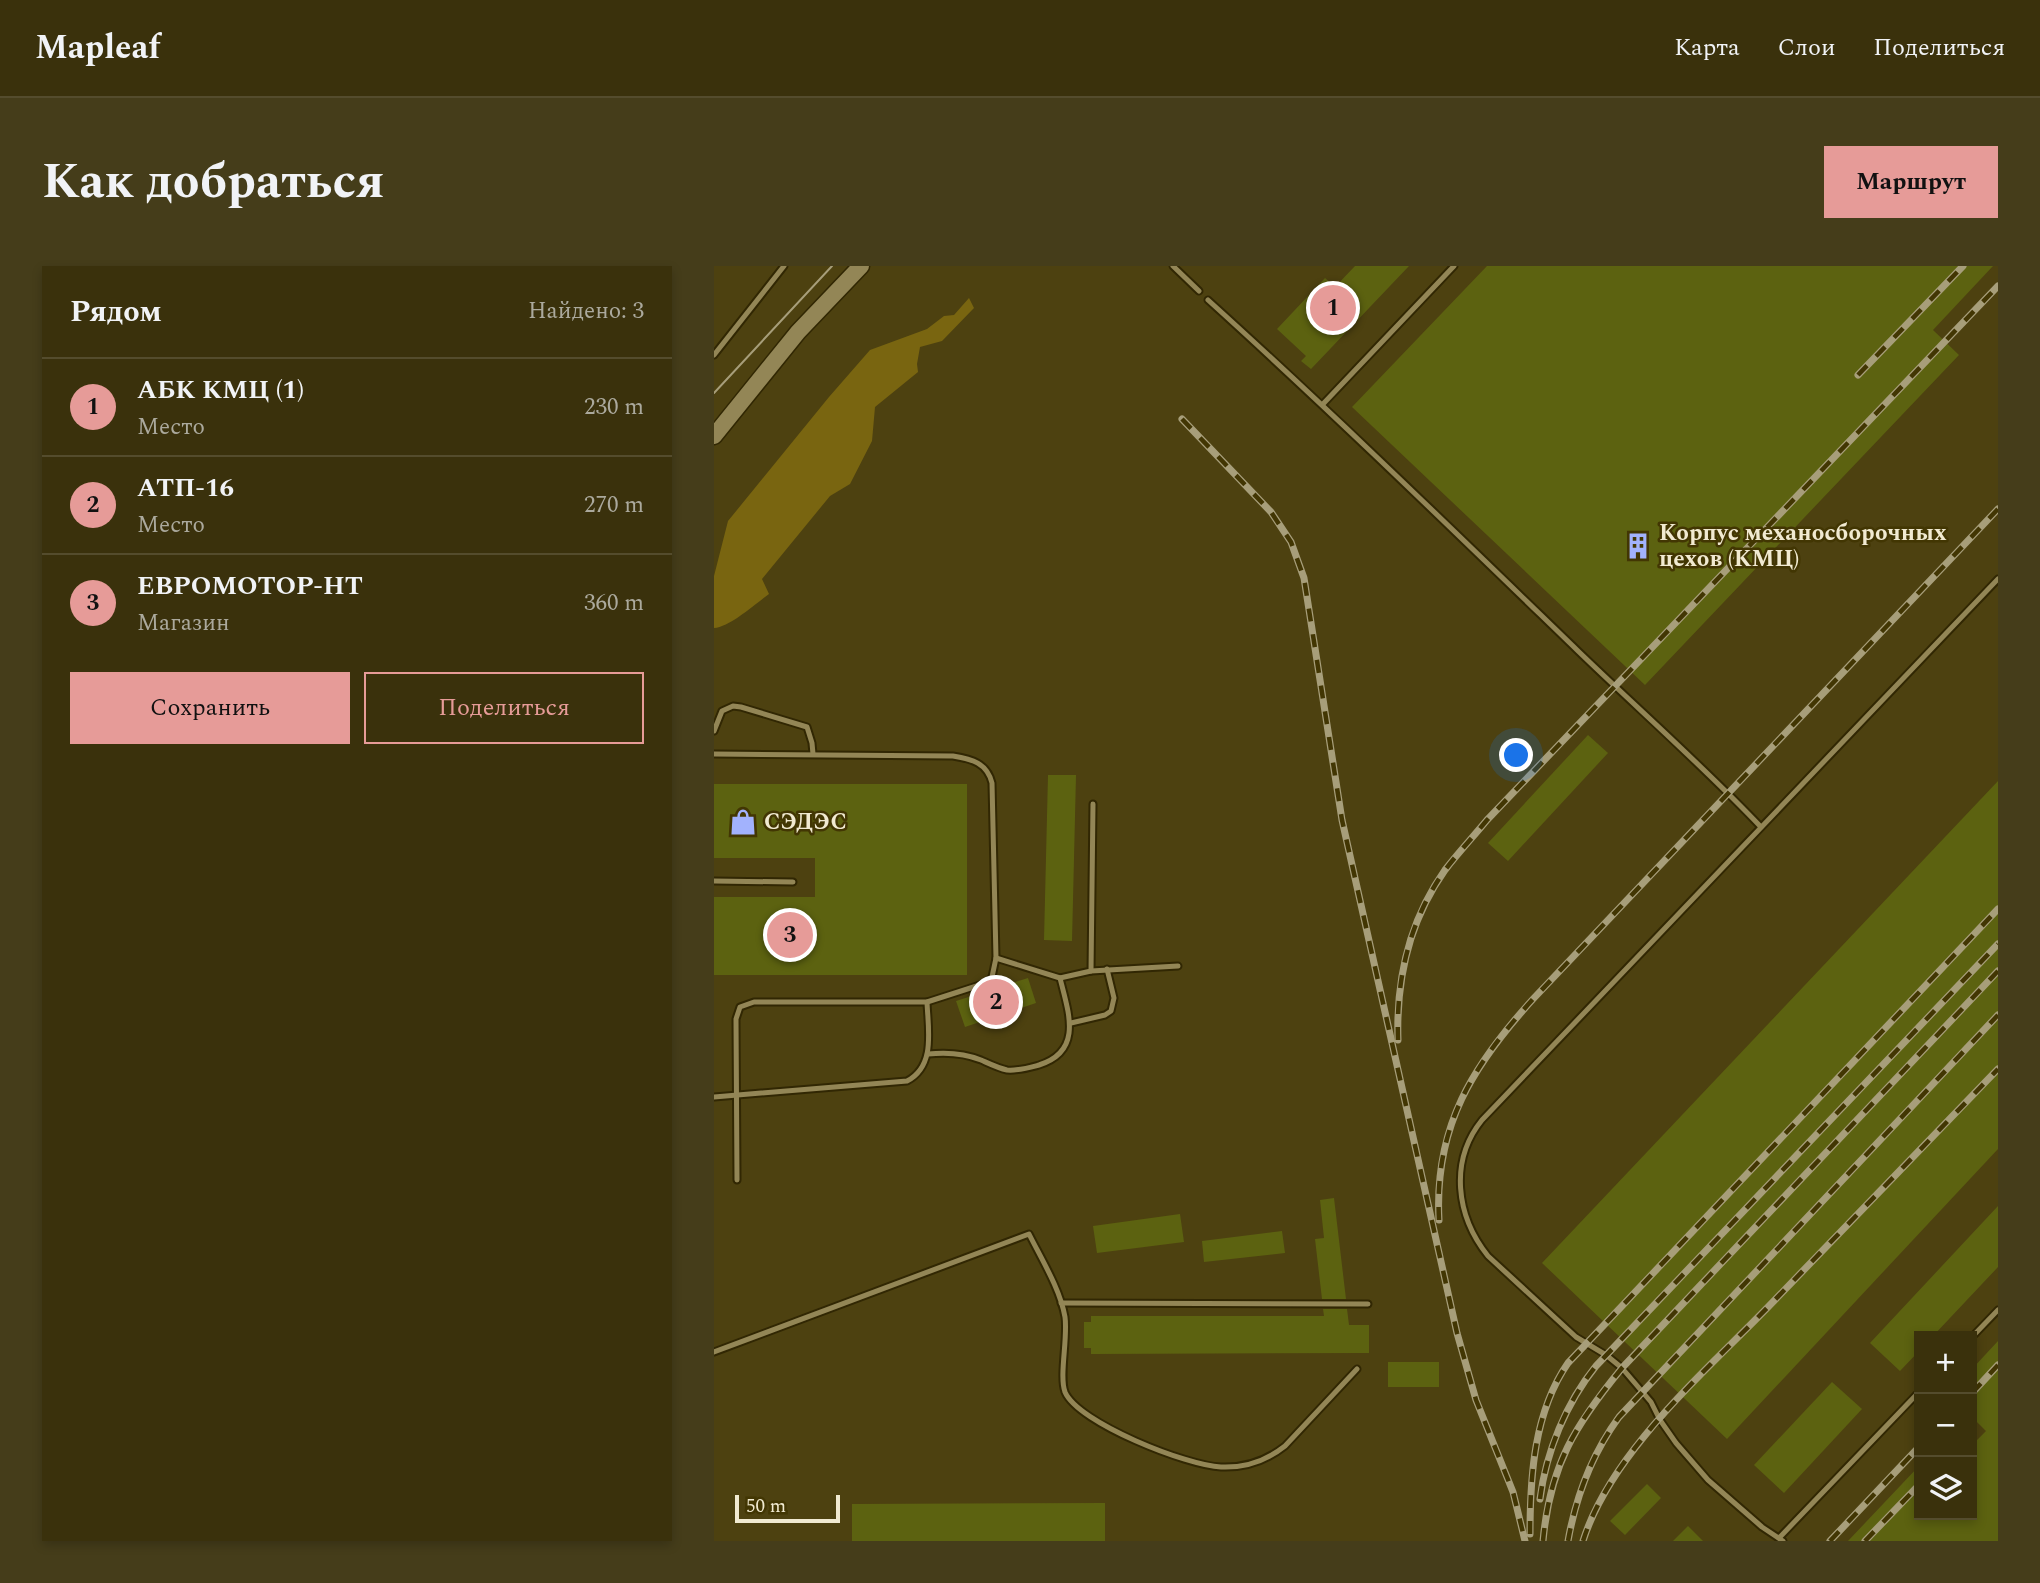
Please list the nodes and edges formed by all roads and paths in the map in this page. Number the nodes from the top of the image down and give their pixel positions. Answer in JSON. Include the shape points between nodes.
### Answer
{"nodes":[{"id":1,"x":784,"y":266,"type":"edge"},
{"id":2,"x":861,"y":266,"type":"edge"},
{"id":3,"x":1173,"y":266,"type":"edge"},
{"id":4,"x":1454,"y":266,"type":"edge"},
{"id":5,"x":1199,"y":291,"type":"dead end"},
{"id":6,"x":1208,"y":300,"type":"dead end"},
{"id":7,"x":714,"y":355,"type":"edge"},
{"id":8,"x":1323,"y":404,"type":"junction"},
{"id":9,"x":714,"y":436,"type":"edge"},
{"id":10,"x":1998,"y":579,"type":"edge"},
{"id":11,"x":714,"y":731,"type":"edge"},
{"id":12,"x":714,"y":754,"type":"edge"},
{"id":13,"x":813,"y":754,"type":"junction"},
{"id":14,"x":1093,"y":804,"type":"dead end"},
{"id":15,"x":1760,"y":826,"type":"junction"},
{"id":16,"x":714,"y":881,"type":"edge"},
{"id":17,"x":793,"y":882,"type":"dead end"},
{"id":18,"x":996,"y":958,"type":"junction"},
{"id":19,"x":1178,"y":966,"type":"dead end"},
{"id":20,"x":1107,"y":969,"type":"junction"},
{"id":21,"x":1091,"y":971,"type":"junction"},
{"id":22,"x":1060,"y":978,"type":"junction"},
{"id":23,"x":927,"y":1002,"type":"junction"},
{"id":24,"x":1071,"y":1024,"type":"junction"},
{"id":25,"x":928,"y":1054,"type":"junction"},
{"id":26,"x":736,"y":1096,"type":"junction"},
{"id":27,"x":714,"y":1097,"type":"edge"},
{"id":28,"x":737,"y":1180,"type":"dead end"},
{"id":29,"x":1062,"y":1303,"type":"junction"},
{"id":30,"x":1368,"y":1304,"type":"dead end"},
{"id":31,"x":1998,"y":1310,"type":"edge"},
{"id":32,"x":1977,"y":1332,"type":"edge"},
{"id":33,"x":714,"y":1352,"type":"edge"},
{"id":34,"x":1357,"y":1369,"type":"dead end"},
{"id":35,"x":1917,"y":1394,"type":"edge"},
{"id":36,"x":1781,"y":1540,"type":"edge"}],
"edges":[{"from":1,"to":7,"type":"lane"},
{"from":2,"to":9,"type":"main road","via":[[790,341]]},
{"from":3,"to":5,"type":"lane"},
{"from":4,"to":8,"type":"lane"},
{"from":6,"to":8,"type":"lane"},
{"from":8,"to":15,"type":"lane"},
{"from":10,"to":15,"type":"lane"},
{"from":11,"to":13,"type":"lane","via":[[722,711],[741,707],[807,727]]},
{"from":12,"to":13,"type":"lane"},
{"from":13,"to":18,"type":"lane","via":[[953,756],[978,762],[985,769],[992,783]]},
{"from":14,"to":21,"type":"lane"},
{"from":15,"to":36,"type":"lane","via":[[1482,1119],[1467,1141],[1460,1187],[1466,1215],[1488,1256],[1576,1337],[1622,1368],[1708,1480]]},
{"from":16,"to":17,"type":"lane"},
{"from":18,"to":22,"type":"lane"},
{"from":18,"to":23,"type":"lane","via":[[986,983]]},
{"from":19,"to":20,"type":"lane"},
{"from":20,"to":21,"type":"lane"},
{"from":20,"to":24,"type":"lane","via":[[1114,998],[1111,1011]]},
{"from":21,"to":22,"type":"lane"},
{"from":22,"to":24,"type":"lane"},
{"from":23,"to":25,"type":"lane"},
{"from":23,"to":26,"type":"lane","via":[[745,1004],[736,1019]]},
{"from":24,"to":25,"type":"lane","via":[[1069,1038],[1055,1057],[1017,1070],[959,1054]]},
{"from":25,"to":26,"type":"lane","via":[[919,1072],[907,1081]]},
{"from":26,"to":27,"type":"lane"},
{"from":26,"to":28,"type":"lane"},
{"from":29,"to":30,"type":"lane"},
{"from":29,"to":33,"type":"lane","via":[[1029,1234]]},
{"from":29,"to":34,"type":"lane","via":[[1067,1337],[1063,1383],[1070,1400],[1124,1434],[1199,1464],[1239,1466],[1272,1456]]},
{"from":31,"to":32,"type":"lane"},
{"from":35,"to":36,"type":"lane"}]}
